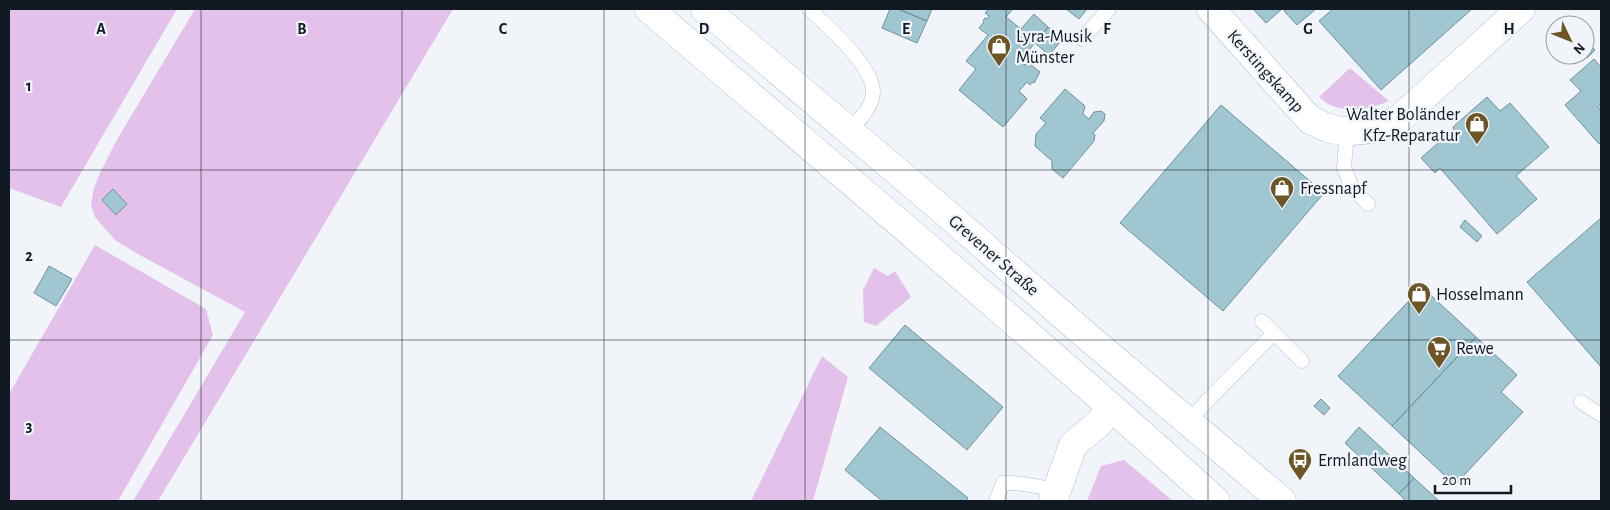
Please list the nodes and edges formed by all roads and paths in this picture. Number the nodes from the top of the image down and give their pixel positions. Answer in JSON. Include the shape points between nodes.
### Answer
{"nodes":[{"id":1,"x":649,"y":9,"type":"edge"},
{"id":2,"x":705,"y":9,"type":"edge"},
{"id":3,"x":809,"y":9,"type":"edge"},
{"id":4,"x":1109,"y":9,"type":"edge"},
{"id":5,"x":1211,"y":9,"type":"edge"},
{"id":6,"x":1521,"y":9,"type":"edge"},
{"id":7,"x":1082,"y":39,"type":"dead end"},
{"id":8,"x":1347,"y":130,"type":"junction"},
{"id":9,"x":850,"y":131,"type":"junction"},
{"id":10,"x":1368,"y":204,"type":"dead end"},
{"id":11,"x":1262,"y":321,"type":"dead end"},
{"id":12,"x":1274,"y":333,"type":"junction"},
{"id":13,"x":1302,"y":361,"type":"dead end"},
{"id":14,"x":1581,"y":402,"type":"dead end"},
{"id":15,"x":1110,"y":408,"type":"junction"},
{"id":16,"x":1601,"y":415,"type":"edge"},
{"id":17,"x":1190,"y":421,"type":"junction"},
{"id":18,"x":1055,"y":496,"type":"edge"},
{"id":19,"x":996,"y":501,"type":"edge"},
{"id":20,"x":1216,"y":501,"type":"edge"},
{"id":21,"x":1282,"y":501,"type":"edge"}],
"edges":[{"from":1,"to":15,"type":"main road"},
{"from":2,"to":9,"type":"main road","name":"Grevener Straße"},
{"from":3,"to":9,"type":"lane","via":[[834,32],[870,75],[873,91],[870,104]]},
{"from":4,"to":7,"type":"lane"},
{"from":5,"to":8,"type":"main road","name":"Kerstingskamp","via":[[1310,120],[1329,128]]},
{"from":6,"to":8,"type":"main road","name":"Kerstingskamp","via":[[1398,120],[1371,129]]},
{"from":8,"to":10,"type":"lane","via":[[1344,168],[1352,188]]},
{"from":9,"to":17,"type":"main road","name":"Grevener Straße"},
{"from":11,"to":12,"type":"lane"},
{"from":12,"to":13,"type":"lane"},
{"from":12,"to":17,"type":"lane"},
{"from":14,"to":16,"type":"lane"},
{"from":15,"to":18,"type":"main road","via":[[1099,423],[1074,445]]},
{"from":15,"to":20,"type":"main road"},
{"from":17,"to":21,"type":"main road","name":"Grevener Straße"},
{"from":18,"to":19,"type":"lane","via":[[1039,486],[1003,482]]}]}
